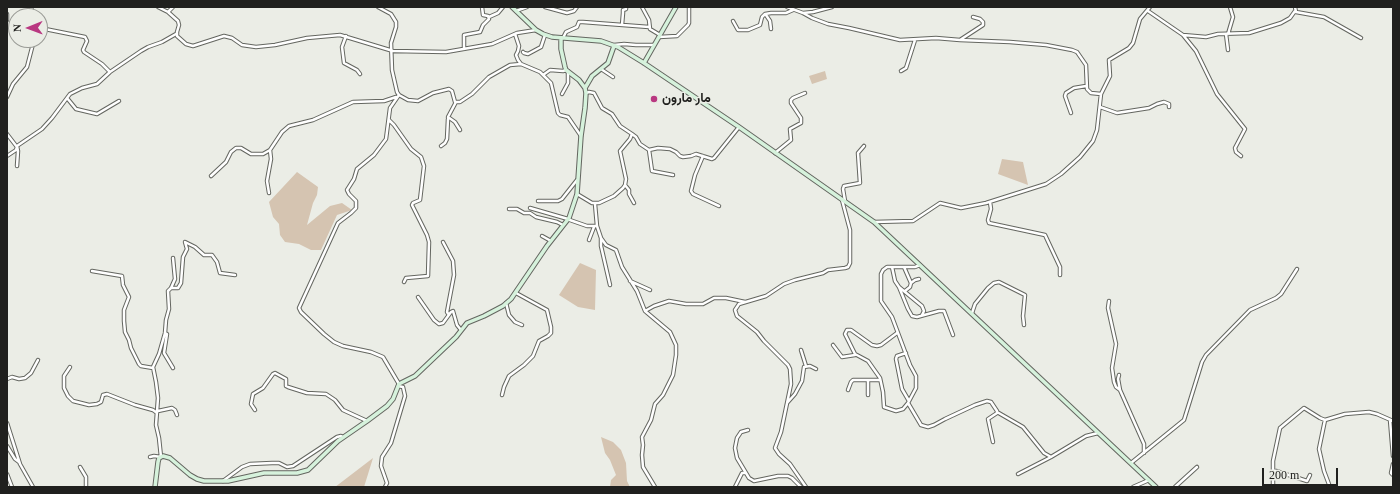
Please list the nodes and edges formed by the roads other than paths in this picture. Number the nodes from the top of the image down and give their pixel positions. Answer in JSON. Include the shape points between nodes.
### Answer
{"nodes":[{"id":1,"x":158,"y":7,"type":"edge"},
{"id":2,"x":173,"y":7,"type":"edge"},
{"id":3,"x":378,"y":7,"type":"edge"},
{"id":4,"x":482,"y":7,"type":"edge"},
{"id":5,"x":503,"y":7,"type":"edge"},
{"id":6,"x":512,"y":7,"type":"edge"},
{"id":7,"x":527,"y":7,"type":"edge"},
{"id":8,"x":545,"y":7,"type":"edge"},
{"id":9,"x":577,"y":7,"type":"edge"},
{"id":10,"x":626,"y":7,"type":"edge"},
{"id":11,"x":642,"y":7,"type":"edge"},
{"id":12,"x":676,"y":7,"type":"edge"},
{"id":13,"x":689,"y":7,"type":"edge"},
{"id":14,"x":787,"y":7,"type":"edge"},
{"id":15,"x":832,"y":7,"type":"edge"},
{"id":16,"x":1150,"y":7,"type":"edge"},
{"id":17,"x":1230,"y":7,"type":"edge"},
{"id":18,"x":1294,"y":7,"type":"edge"},
{"id":19,"x":793,"y":10,"type":"junction"},
{"id":20,"x":516,"y":11,"type":"junction"},
{"id":21,"x":1148,"y":11,"type":"junction"},
{"id":22,"x":1295,"y":11,"type":"junction"},
{"id":23,"x":168,"y":12,"type":"junction"},
{"id":24,"x":803,"y":13,"type":"junction"},
{"id":25,"x":7,"y":14,"type":"edge"},
{"id":26,"x":765,"y":14,"type":"junction"},
{"id":27,"x":489,"y":17,"type":"junction"},
{"id":28,"x":972,"y":17,"type":"dead end"},
{"id":29,"x":7,"y":20,"type":"edge"},
{"id":30,"x":733,"y":21,"type":"dead end"},
{"id":31,"x":622,"y":25,"type":"junction"},
{"id":32,"x":649,"y":27,"type":"junction"},
{"id":33,"x":771,"y":28,"type":"dead end"},
{"id":34,"x":48,"y":30,"type":"edge"},
{"id":35,"x":536,"y":30,"type":"junction"},
{"id":36,"x":176,"y":34,"type":"junction"},
{"id":37,"x":515,"y":34,"type":"junction"},
{"id":38,"x":1227,"y":34,"type":"junction"},
{"id":39,"x":545,"y":35,"type":"junction"},
{"id":40,"x":1183,"y":35,"type":"junction"},
{"id":41,"x":346,"y":36,"type":"junction"},
{"id":42,"x":660,"y":36,"type":"junction"},
{"id":43,"x":562,"y":38,"type":"junction"},
{"id":44,"x":1361,"y":38,"type":"dead end"},
{"id":45,"x":915,"y":40,"type":"junction"},
{"id":46,"x":960,"y":40,"type":"junction"},
{"id":47,"x":654,"y":45,"type":"junction"},
{"id":48,"x":614,"y":46,"type":"junction"},
{"id":49,"x":32,"y":48,"type":"edge"},
{"id":50,"x":464,"y":49,"type":"junction"},
{"id":51,"x":1228,"y":50,"type":"dead end"},
{"id":52,"x":391,"y":51,"type":"junction"},
{"id":53,"x":523,"y":52,"type":"dead end"},
{"id":54,"x":644,"y":63,"type":"junction"},
{"id":55,"x":521,"y":64,"type":"junction"},
{"id":56,"x":601,"y":69,"type":"junction"},
{"id":57,"x":567,"y":71,"type":"junction"},
{"id":58,"x":901,"y":71,"type":"dead end"},
{"id":59,"x":110,"y":72,"type":"junction"},
{"id":60,"x":360,"y":74,"type":"dead end"},
{"id":61,"x":543,"y":75,"type":"junction"},
{"id":62,"x":613,"y":77,"type":"dead end"},
{"id":63,"x":1086,"y":86,"type":"junction"},
{"id":64,"x":585,"y":91,"type":"junction"},
{"id":65,"x":805,"y":93,"type":"dead end"},
{"id":66,"x":562,"y":94,"type":"dead end"},
{"id":67,"x":1101,"y":94,"type":"junction"},
{"id":68,"x":398,"y":95,"type":"junction"},
{"id":69,"x":7,"y":97,"type":"edge"},
{"id":70,"x":67,"y":98,"type":"junction"},
{"id":71,"x":119,"y":102,"type":"dead end"},
{"id":72,"x":456,"y":102,"type":"junction"},
{"id":73,"x":1100,"y":107,"type":"junction"},
{"id":74,"x":1169,"y":107,"type":"dead end"},
{"id":75,"x":1071,"y":113,"type":"dead end"},
{"id":76,"x":448,"y":118,"type":"junction"},
{"id":77,"x":389,"y":119,"type":"junction"},
{"id":78,"x":739,"y":127,"type":"junction"},
{"id":79,"x":460,"y":130,"type":"dead end"},
{"id":80,"x":7,"y":134,"type":"edge"},
{"id":81,"x":632,"y":134,"type":"junction"},
{"id":82,"x":581,"y":136,"type":"junction"},
{"id":83,"x":17,"y":146,"type":"junction"},
{"id":84,"x":440,"y":146,"type":"dead end"},
{"id":85,"x":864,"y":146,"type":"dead end"},
{"id":86,"x":270,"y":150,"type":"junction"},
{"id":87,"x":649,"y":150,"type":"junction"},
{"id":88,"x":774,"y":153,"type":"junction"},
{"id":89,"x":7,"y":156,"type":"edge"},
{"id":90,"x":703,"y":156,"type":"junction"},
{"id":91,"x":1241,"y":156,"type":"dead end"},
{"id":92,"x":17,"y":166,"type":"dead end"},
{"id":93,"x":673,"y":175,"type":"dead end"},
{"id":94,"x":211,"y":176,"type":"dead end"},
{"id":95,"x":578,"y":178,"type":"junction"},
{"id":96,"x":625,"y":185,"type":"junction"},
{"id":97,"x":270,"y":192,"type":"dead end"},
{"id":98,"x":577,"y":194,"type":"junction"},
{"id":99,"x":538,"y":200,"type":"dead end"},
{"id":100,"x":843,"y":200,"type":"junction"},
{"id":101,"x":990,"y":202,"type":"junction"},
{"id":102,"x":634,"y":203,"type":"dead end"},
{"id":103,"x":595,"y":204,"type":"junction"},
{"id":104,"x":719,"y":206,"type":"dead end"},
{"id":105,"x":530,"y":208,"type":"dead end"},
{"id":106,"x":509,"y":209,"type":"dead end"},
{"id":107,"x":568,"y":219,"type":"junction"},
{"id":108,"x":874,"y":222,"type":"junction"},
{"id":109,"x":563,"y":225,"type":"junction"},
{"id":110,"x":595,"y":226,"type":"junction"},
{"id":111,"x":542,"y":236,"type":"dead end"},
{"id":112,"x":601,"y":238,"type":"junction"},
{"id":113,"x":551,"y":240,"type":"junction"},
{"id":114,"x":590,"y":240,"type":"dead end"},
{"id":115,"x":443,"y":242,"type":"dead end"},
{"id":116,"x":173,"y":258,"type":"dead end"},
{"id":117,"x":921,"y":265,"type":"junction"},
{"id":118,"x":892,"y":267,"type":"junction"},
{"id":119,"x":904,"y":267,"type":"junction"},
{"id":120,"x":1297,"y":269,"type":"dead end"},
{"id":121,"x":92,"y":271,"type":"dead end"},
{"id":122,"x":236,"y":275,"type":"dead end"},
{"id":123,"x":1060,"y":275,"type":"dead end"},
{"id":124,"x":918,"y":279,"type":"dead end"},
{"id":125,"x":630,"y":281,"type":"junction"},
{"id":126,"x":404,"y":282,"type":"dead end"},
{"id":127,"x":912,"y":283,"type":"junction"},
{"id":128,"x":610,"y":284,"type":"dead end"},
{"id":129,"x":899,"y":287,"type":"junction"},
{"id":130,"x":171,"y":288,"type":"junction"},
{"id":131,"x":650,"y":290,"type":"dead end"},
{"id":132,"x":905,"y":292,"type":"junction"},
{"id":133,"x":516,"y":293,"type":"junction"},
{"id":134,"x":418,"y":297,"type":"dead end"},
{"id":135,"x":1109,"y":301,"type":"dead end"},
{"id":136,"x":745,"y":302,"type":"junction"},
{"id":137,"x":506,"y":303,"type":"junction"},
{"id":138,"x":645,"y":311,"type":"junction"},
{"id":139,"x":972,"y":314,"type":"junction"},
{"id":140,"x":449,"y":315,"type":"junction"},
{"id":141,"x":922,"y":315,"type":"junction"},
{"id":142,"x":522,"y":325,"type":"dead end"},
{"id":143,"x":1024,"y":325,"type":"dead end"},
{"id":144,"x":461,"y":330,"type":"junction"},
{"id":145,"x":165,"y":333,"type":"junction"},
{"id":146,"x":898,"y":333,"type":"junction"},
{"id":147,"x":953,"y":335,"type":"dead end"},
{"id":148,"x":833,"y":345,"type":"dead end"},
{"id":149,"x":801,"y":350,"type":"dead end"},
{"id":150,"x":906,"y":353,"type":"junction"},
{"id":151,"x":856,"y":355,"type":"junction"},
{"id":152,"x":38,"y":360,"type":"dead end"},
{"id":153,"x":806,"y":366,"type":"junction"},
{"id":154,"x":70,"y":367,"type":"dead end"},
{"id":155,"x":153,"y":368,"type":"junction"},
{"id":156,"x":173,"y":368,"type":"dead end"},
{"id":157,"x":816,"y":369,"type":"dead end"},
{"id":158,"x":1119,"y":375,"type":"dead end"},
{"id":159,"x":7,"y":379,"type":"edge"},
{"id":160,"x":868,"y":380,"type":"junction"},
{"id":161,"x":880,"y":380,"type":"junction"},
{"id":162,"x":399,"y":385,"type":"junction"},
{"id":163,"x":848,"y":390,"type":"dead end"},
{"id":164,"x":1120,"y":390,"type":"junction"},
{"id":165,"x":502,"y":395,"type":"dead end"},
{"id":166,"x":868,"y":395,"type":"dead end"},
{"id":167,"x":908,"y":402,"type":"junction"},
{"id":168,"x":787,"y":403,"type":"junction"},
{"id":169,"x":255,"y":410,"type":"dead end"},
{"id":170,"x":157,"y":412,"type":"junction"},
{"id":171,"x":997,"y":412,"type":"junction"},
{"id":172,"x":177,"y":415,"type":"dead end"},
{"id":173,"x":1325,"y":420,"type":"junction"},
{"id":174,"x":1392,"y":420,"type":"edge"},
{"id":175,"x":367,"y":422,"type":"junction"},
{"id":176,"x":7,"y":423,"type":"edge"},
{"id":177,"x":748,"y":430,"type":"dead end"},
{"id":178,"x":1099,"y":433,"type":"junction"},
{"id":179,"x":343,"y":437,"type":"junction"},
{"id":180,"x":994,"y":442,"type":"dead end"},
{"id":181,"x":7,"y":446,"type":"edge"},
{"id":182,"x":1144,"y":453,"type":"junction"},
{"id":183,"x":1051,"y":456,"type":"junction"},
{"id":184,"x":1393,"y":456,"type":"edge"},
{"id":185,"x":150,"y":457,"type":"dead end"},
{"id":186,"x":161,"y":457,"type":"junction"},
{"id":187,"x":20,"y":462,"type":"junction"},
{"id":188,"x":1131,"y":463,"type":"junction"},
{"id":189,"x":1393,"y":464,"type":"edge"},
{"id":190,"x":1197,"y":466,"type":"dead end"},
{"id":191,"x":80,"y":467,"type":"dead end"},
{"id":192,"x":1272,"y":470,"type":"junction"},
{"id":193,"x":746,"y":473,"type":"junction"},
{"id":194,"x":7,"y":474,"type":"edge"},
{"id":195,"x":1018,"y":474,"type":"dead end"},
{"id":196,"x":1310,"y":475,"type":"dead end"},
{"id":197,"x":1393,"y":475,"type":"edge"},
{"id":198,"x":1149,"y":480,"type":"junction"},
{"id":199,"x":223,"y":481,"type":"junction"},
{"id":200,"x":12,"y":487,"type":"edge"},
{"id":201,"x":33,"y":487,"type":"edge"},
{"id":202,"x":86,"y":487,"type":"edge"},
{"id":203,"x":155,"y":487,"type":"edge"},
{"id":204,"x":385,"y":487,"type":"edge"},
{"id":205,"x":655,"y":487,"type":"edge"},
{"id":206,"x":735,"y":487,"type":"edge"},
{"id":207,"x":801,"y":487,"type":"edge"},
{"id":208,"x":806,"y":487,"type":"edge"},
{"id":209,"x":1134,"y":487,"type":"edge"},
{"id":210,"x":1156,"y":487,"type":"edge"},
{"id":211,"x":1175,"y":487,"type":"edge"},
{"id":212,"x":1273,"y":487,"type":"edge"},
{"id":213,"x":1330,"y":487,"type":"edge"}],
"edges":[{"from":1,"to":23,"type":"street"},
{"from":2,"to":23,"type":"street"},
{"from":3,"to":52,"type":"street","via":[[391,14],[396,22],[391,39]]},
{"from":4,"to":27,"type":"street","via":[[483,15]]},
{"from":5,"to":27,"type":"street"},
{"from":6,"to":20,"type":"street"},
{"from":7,"to":20,"type":"street"},
{"from":8,"to":9,"type":"street","via":[[565,13],[574,11]]},
{"from":10,"to":31,"type":"street","via":[[623,10]]},
{"from":11,"to":32,"type":"street","via":[[649,20]]},
{"from":12,"to":42,"type":"street"},
{"from":13,"to":42,"type":"street","via":[[689,22],[678,35]]},
{"from":14,"to":19,"type":"street"},
{"from":15,"to":24,"type":"street"},
{"from":16,"to":21,"type":"street"},
{"from":17,"to":38,"type":"street","via":[[1233,17]]},
{"from":18,"to":22,"type":"street"},
{"from":19,"to":24,"type":"street"},
{"from":19,"to":26,"type":"street"},
{"from":20,"to":35,"type":"street"},
{"from":21,"to":40,"type":"street"},
{"from":21,"to":67,"type":"street","via":[[1140,19],[1129,48],[1109,60],[1110,76]]},
{"from":22,"to":38,"type":"street","via":[[1290,18],[1274,26],[1249,33]]},
{"from":22,"to":44,"type":"street","via":[[1324,17]]},
{"from":23,"to":36,"type":"street","via":[[179,23]]},
{"from":24,"to":45,"type":"street","via":[[828,24],[896,40]]},
{"from":25,"to":29,"type":"street"},
{"from":26,"to":30,"type":"street","via":[[760,25],[748,30],[738,30]]},
{"from":26,"to":33,"type":"street"},
{"from":27,"to":50,"type":"street","via":[[480,32],[464,35]]},
{"from":28,"to":46,"type":"street","via":[[980,19],[983,25]]},
{"from":31,"to":32,"type":"street"},
{"from":31,"to":43,"type":"street","via":[[579,22],[577,27],[566,32]]},
{"from":32,"to":42,"type":"street"},
{"from":34,"to":59,"type":"street","via":[[85,37],[84,52]]},
{"from":35,"to":37,"type":"street"},
{"from":35,"to":39,"type":"street"},
{"from":36,"to":41,"type":"street","via":[[191,46],[224,36],[242,45],[256,47],[313,37]]},
{"from":36,"to":59,"type":"street","via":[[143,50]]},
{"from":37,"to":50,"type":"street","via":[[496,43]]},
{"from":37,"to":55,"type":"street","via":[[519,46],[516,57]]},
{"from":38,"to":40,"type":"street","via":[[1206,37]]},
{"from":38,"to":51,"type":"street"},
{"from":39,"to":43,"type":"street"},
{"from":39,"to":53,"type":"street","via":[[541,47],[528,54]]},
{"from":40,"to":91,"type":"street","via":[[1196,51],[1220,98],[1243,126],[1244,130],[1235,148]]},
{"from":41,"to":52,"type":"street"},
{"from":41,"to":60,"type":"street","via":[[342,47],[344,63]]},
{"from":42,"to":47,"type":"street"},
{"from":43,"to":48,"type":"street","via":[[601,41]]},
{"from":43,"to":57,"type":"street","via":[[562,55]]},
{"from":45,"to":46,"type":"street"},
{"from":45,"to":58,"type":"street","via":[[906,68]]},
{"from":46,"to":63,"type":"street","via":[[1033,43],[1074,51],[1086,65]]},
{"from":47,"to":48,"type":"street"},
{"from":47,"to":54,"type":"street"},
{"from":48,"to":54,"type":"street"},
{"from":48,"to":56,"type":"street","via":[[608,62]]},
{"from":49,"to":69,"type":"street","via":[[27,67],[13,84]]},
{"from":50,"to":52,"type":"street","via":[[446,52]]},
{"from":52,"to":68,"type":"street","via":[[392,74]]},
{"from":54,"to":78,"type":"street"},
{"from":55,"to":61,"type":"street"},
{"from":55,"to":72,"type":"street","via":[[510,65],[489,77],[469,97]]},
{"from":56,"to":62,"type":"street"},
{"from":56,"to":64,"type":"street","via":[[590,78]]},
{"from":57,"to":61,"type":"street","via":[[550,70]]},
{"from":57,"to":64,"type":"street","via":[[579,80]]},
{"from":57,"to":66,"type":"street","via":[[568,83]]},
{"from":59,"to":70,"type":"street","via":[[97,84],[71,93]]},
{"from":61,"to":82,"type":"street","via":[[551,83],[558,113],[568,117]]},
{"from":63,"to":67,"type":"street","via":[[1089,91]]},
{"from":63,"to":75,"type":"street","via":[[1074,88],[1066,93]]},
{"from":64,"to":81,"type":"street","via":[[594,93],[602,108],[612,114],[620,126]]},
{"from":64,"to":82,"type":"street"},
{"from":65,"to":88,"type":"street","via":[[791,100],[801,123],[790,129],[791,140]]},
{"from":67,"to":73,"type":"street"},
{"from":68,"to":72,"type":"street","via":[[416,102],[450,89]]},
{"from":68,"to":77,"type":"street","via":[[392,105]]},
{"from":68,"to":86,"type":"street","via":[[386,101],[353,102],[313,120],[289,126]]},
{"from":70,"to":71,"type":"street","via":[[76,109],[97,114]]},
{"from":70,"to":83,"type":"street","via":[[42,129]]},
{"from":72,"to":76,"type":"street"},
{"from":73,"to":74,"type":"street","via":[[1117,113],[1148,108],[1164,102],[1169,104]]},
{"from":73,"to":101,"type":"street","via":[[1096,136],[1072,165],[1046,184]]},
{"from":76,"to":79,"type":"street","via":[[455,122]]},
{"from":76,"to":84,"type":"street","via":[[447,139]]},
{"from":77,"to":126,"type":"street","via":[[411,149],[421,157],[424,166],[420,200],[412,206],[428,235],[428,276],[406,278]]},
{"from":77,"to":162,"type":"street","via":[[384,142],[374,155],[358,167],[347,190],[356,202],[356,208],[338,223],[299,308],[334,342],[383,357]]},
{"from":78,"to":88,"type":"street"},
{"from":78,"to":90,"type":"street","via":[[714,158]]},
{"from":80,"to":83,"type":"street"},
{"from":81,"to":87,"type":"street"},
{"from":81,"to":96,"type":"street","via":[[620,151],[626,176]]},
{"from":82,"to":95,"type":"street"},
{"from":83,"to":89,"type":"street","via":[[16,150]]},
{"from":83,"to":92,"type":"street"},
{"from":85,"to":100,"type":"street","via":[[858,153],[860,183],[844,186]]},
{"from":86,"to":94,"type":"street","via":[[254,155],[236,148]]},
{"from":86,"to":97,"type":"street","via":[[267,181]]},
{"from":87,"to":90,"type":"street","via":[[670,149],[683,157],[696,154]]},
{"from":87,"to":93,"type":"street","via":[[652,171]]},
{"from":88,"to":100,"type":"street"},
{"from":90,"to":104,"type":"street","via":[[691,191]]},
{"from":95,"to":98,"type":"street"},
{"from":95,"to":99,"type":"street","via":[[562,199]]},
{"from":96,"to":102,"type":"street"},
{"from":96,"to":103,"type":"street","via":[[614,196]]},
{"from":98,"to":103,"type":"street"},
{"from":98,"to":107,"type":"street"},
{"from":100,"to":108,"type":"street"},
{"from":100,"to":136,"type":"street","via":[[850,235],[848,267],[795,280],[766,296]]},
{"from":101,"to":108,"type":"street","via":[[961,208],[940,203],[913,220]]},
{"from":101,"to":123,"type":"street","via":[[989,223],[1045,235],[1060,267]]},
{"from":103,"to":110,"type":"street"},
{"from":105,"to":107,"type":"street"},
{"from":106,"to":109,"type":"street","via":[[517,209]]},
{"from":107,"to":109,"type":"street"},
{"from":107,"to":110,"type":"street","via":[[587,226]]},
{"from":108,"to":117,"type":"street"},
{"from":109,"to":113,"type":"street"},
{"from":110,"to":112,"type":"street"},
{"from":110,"to":114,"type":"street"},
{"from":111,"to":113,"type":"street"},
{"from":112,"to":125,"type":"street","via":[[606,245],[616,250]]},
{"from":112,"to":128,"type":"street"},
{"from":113,"to":133,"type":"street"},
{"from":115,"to":140,"type":"street","via":[[454,272],[447,312]]},
{"from":116,"to":130,"type":"street","via":[[175,277]]},
{"from":117,"to":119,"type":"street"},
{"from":117,"to":139,"type":"street"},
{"from":118,"to":119,"type":"street"},
{"from":118,"to":129,"type":"street"},
{"from":118,"to":146,"type":"street","via":[[882,271],[880,299],[892,317]]},
{"from":119,"to":127,"type":"street"},
{"from":120,"to":182,"type":"street","via":[[1280,296],[1250,310],[1206,355],[1184,420]]},
{"from":121,"to":155,"type":"street","via":[[122,276],[129,297],[124,310],[124,321],[130,348],[141,366]]},
{"from":122,"to":130,"type":"street","via":[[220,273],[212,254],[204,254],[185,242],[187,249],[183,257],[181,284],[178,288]]},
{"from":124,"to":127,"type":"street"},
{"from":125,"to":131,"type":"street"},
{"from":125,"to":138,"type":"street"},
{"from":127,"to":132,"type":"street"},
{"from":129,"to":132,"type":"street"},
{"from":129,"to":141,"type":"street","via":[[912,316]]},
{"from":130,"to":145,"type":"street","via":[[168,291],[169,309]]},
{"from":132,"to":141,"type":"street","via":[[922,306]]},
{"from":133,"to":137,"type":"street"},
{"from":133,"to":165,"type":"street","via":[[547,310],[551,327],[550,333],[539,341],[532,356],[508,376]]},
{"from":134,"to":140,"type":"street","via":[[438,324],[442,324]]},
{"from":135,"to":164,"type":"street","via":[[1108,308],[1116,344],[1112,364],[1113,379]]},
{"from":136,"to":138,"type":"street","via":[[726,298],[714,298],[704,304],[669,301]]},
{"from":136,"to":168,"type":"street","via":[[736,308],[736,315],[757,332],[789,367],[791,380]]},
{"from":137,"to":142,"type":"street","via":[[509,315]]},
{"from":137,"to":144,"type":"street","via":[[468,322]]},
{"from":138,"to":205,"type":"street","via":[[670,332],[676,348],[673,375],[654,405],[651,420],[642,437],[643,467]]},
{"from":139,"to":143,"type":"street","via":[[975,304],[988,288],[999,282],[1025,295]]},
{"from":139,"to":178,"type":"street"},
{"from":140,"to":144,"type":"street","via":[[454,312]]},
{"from":141,"to":147,"type":"street","via":[[944,311]]},
{"from":144,"to":162,"type":"street","via":[[413,378]]},
{"from":145,"to":155,"type":"street"},
{"from":145,"to":156,"type":"street","via":[[167,334],[164,351]]},
{"from":146,"to":150,"type":"street"},
{"from":146,"to":151,"type":"street","via":[[881,345],[875,346],[847,330],[846,337]]},
{"from":148,"to":151,"type":"street","via":[[842,357]]},
{"from":149,"to":153,"type":"street"},
{"from":150,"to":167,"type":"street","via":[[917,379],[916,388]]},
{"from":150,"to":167,"type":"street","via":[[897,356],[896,359],[902,389]]},
{"from":151,"to":161,"type":"street","via":[[868,361]]},
{"from":152,"to":159,"type":"street","via":[[25,378]]},
{"from":153,"to":157,"type":"street"},
{"from":153,"to":168,"type":"street","via":[[802,381]]},
{"from":154,"to":170,"type":"street","via":[[64,376],[64,388],[73,401],[97,404],[101,402],[103,395],[108,394]]},
{"from":155,"to":170,"type":"street"},
{"from":158,"to":164,"type":"street"},
{"from":160,"to":161,"type":"street"},
{"from":160,"to":163,"type":"street","via":[[853,381]]},
{"from":160,"to":166,"type":"street"},
{"from":161,"to":167,"type":"street","via":[[884,407],[901,410]]},
{"from":162,"to":175,"type":"street","via":[[390,403]]},
{"from":162,"to":204,"type":"street","via":[[403,387],[405,396],[391,443],[382,457],[381,466],[387,481]]},
{"from":164,"to":182,"type":"street","via":[[1144,444]]},
{"from":167,"to":171,"type":"street","via":[[920,423],[926,427],[987,401],[992,403]]},
{"from":168,"to":208,"type":"street","via":[[775,448]]},
{"from":169,"to":175,"type":"street","via":[[252,404],[253,394],[263,388],[275,373],[286,379],[287,387],[307,393],[326,394],[343,410]]},
{"from":170,"to":172,"type":"street","via":[[172,408]]},
{"from":170,"to":186,"type":"street","via":[[156,425]]},
{"from":171,"to":180,"type":"street","via":[[988,419]]},
{"from":171,"to":183,"type":"street","via":[[1023,427],[1044,453]]},
{"from":173,"to":174,"type":"street","via":[[1345,414],[1369,412]]},
{"from":173,"to":192,"type":"street","via":[[1304,408],[1283,424],[1279,431]]},
{"from":173,"to":213,"type":"street","via":[[1319,449]]},
{"from":174,"to":184,"type":"street"},
{"from":175,"to":179,"type":"street"},
{"from":176,"to":187,"type":"street"},
{"from":177,"to":193,"type":"street","via":[[741,432],[735,445],[737,458]]},
{"from":178,"to":183,"type":"street","via":[[1086,436]]},
{"from":178,"to":188,"type":"street"},
{"from":179,"to":199,"type":"street","via":[[303,472],[264,473]]},
{"from":179,"to":199,"type":"street","via":[[337,437],[293,466],[252,464],[242,467]]},
{"from":181,"to":187,"type":"street"},
{"from":182,"to":188,"type":"street"},
{"from":183,"to":195,"type":"street"},
{"from":185,"to":186,"type":"street"},
{"from":186,"to":199,"type":"street","via":[[168,457],[197,479]]},
{"from":186,"to":203,"type":"street"},
{"from":187,"to":201,"type":"street"},
{"from":188,"to":198,"type":"street"},
{"from":189,"to":197,"type":"street"},
{"from":190,"to":211,"type":"street"},
{"from":191,"to":202,"type":"street","via":[[86,477]]},
{"from":192,"to":196,"type":"street","via":[[1307,481]]},
{"from":192,"to":212,"type":"street"},
{"from":193,"to":206,"type":"street","via":[[742,473]]},
{"from":193,"to":207,"type":"street","via":[[754,481],[788,476]]},
{"from":194,"to":200,"type":"street"},
{"from":198,"to":209,"type":"street"},
{"from":198,"to":210,"type":"street"}]}
